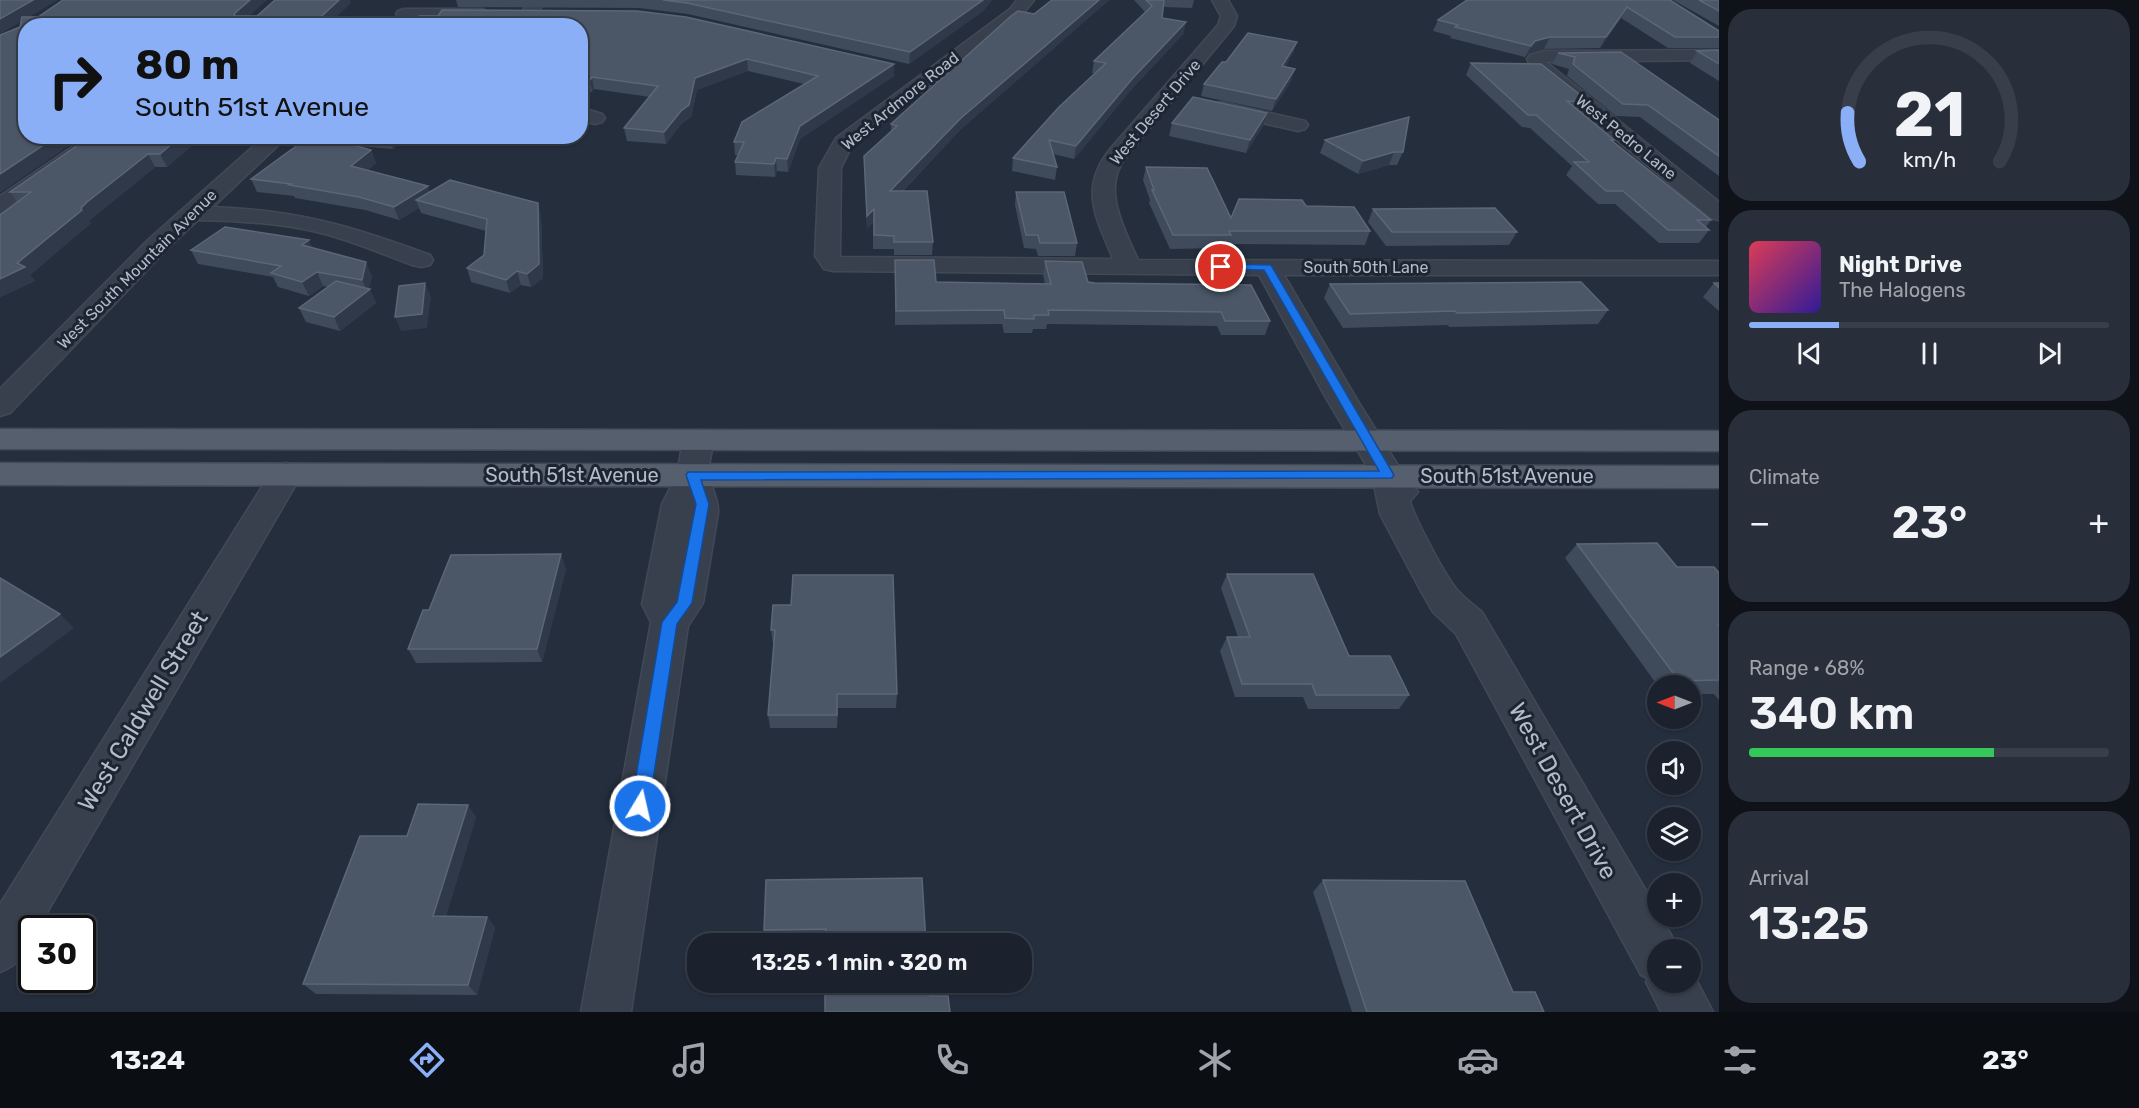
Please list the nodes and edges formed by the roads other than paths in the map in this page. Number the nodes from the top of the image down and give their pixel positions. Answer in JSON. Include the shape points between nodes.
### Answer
{"nodes":[{"id":1,"x":417,"y":0,"type":"edge"},
{"id":2,"x":538,"y":0,"type":"edge"},
{"id":3,"x":1026,"y":0,"type":"edge"},
{"id":4,"x":1220,"y":0,"type":"edge"},
{"id":5,"x":528,"y":15,"type":"junction"},
{"id":6,"x":550,"y":15,"type":"edge"},
{"id":7,"x":401,"y":18,"type":"edge"},
{"id":8,"x":433,"y":18,"type":"edge"},
{"id":9,"x":1719,"y":55,"type":"edge"},
{"id":10,"x":905,"y":70,"type":"dead end"},
{"id":11,"x":928,"y":76,"type":"junction"},
{"id":12,"x":1167,"y":97,"type":"junction"},
{"id":13,"x":1298,"y":125,"type":"dead end"},
{"id":14,"x":91,"y":144,"type":"edge"},
{"id":15,"x":269,"y":144,"type":"edge"},
{"id":16,"x":0,"y":206,"type":"edge"},
{"id":17,"x":191,"y":213,"type":"junction"},
{"id":18,"x":1719,"y":213,"type":"edge"},
{"id":19,"x":421,"y":260,"type":"dead end"},
{"id":20,"x":833,"y":264,"type":"joint"},
{"id":21,"x":1129,"y":267,"type":"junction"},
{"id":22,"x":1267,"y":267,"type":"junction"},
{"id":23,"x":1719,"y":268,"type":"edge"},
{"id":24,"x":0,"y":406,"type":"edge"},
{"id":25,"x":0,"y":439,"type":"edge"},
{"id":26,"x":698,"y":440,"type":"junction"},
{"id":27,"x":1367,"y":440,"type":"junction"},
{"id":28,"x":1719,"y":441,"type":"edge"},
{"id":29,"x":0,"y":474,"type":"edge"},
{"id":30,"x":286,"y":474,"type":"junction"},
{"id":31,"x":693,"y":475,"type":"junction"},
{"id":32,"x":1388,"y":475,"type":"junction"},
{"id":33,"x":1719,"y":477,"type":"edge"},
{"id":34,"x":1647,"y":939,"type":"edge"},
{"id":35,"x":0,"y":948,"type":"edge"},
{"id":36,"x":1677,"y":993,"type":"edge"},
{"id":37,"x":606,"y":1012,"type":"edge"},
{"id":38,"x":1688,"y":1012,"type":"edge"}],
"edges":[{"from":1,"to":7,"type":"street"},
{"from":2,"to":5,"type":"street"},
{"from":3,"to":11,"type":"street","name":"West Ardmore Road","via":[[1016,12]]},
{"from":4,"to":12,"type":"street","name":"West Desert Drive","via":[[1229,16],[1226,26]]},
{"from":5,"to":6,"type":"street"},
{"from":5,"to":8,"type":"street"},
{"from":9,"to":18,"type":"street","name":"West Pedro Lane","via":[[1536,59],[1538,66]]},
{"from":10,"to":11,"type":"street"},
{"from":11,"to":20,"type":"street","name":"West Ardmore Road","via":[[843,142],[833,159],[827,256]]},
{"from":12,"to":13,"type":"street"},
{"from":12,"to":21,"type":"street","name":"West Desert Drive","via":[[1116,155],[1104,177],[1102,192]]},
{"from":14,"to":16,"type":"street"},
{"from":15,"to":17,"type":"street","name":"West South Mountain Avenue"},
{"from":17,"to":19,"type":"street","via":[[296,220],[347,233]]},
{"from":17,"to":24,"type":"street","name":"West South Mountain Avenue"},
{"from":20,"to":21,"type":"street","name":"South 50th Lane"},
{"from":21,"to":22,"type":"street","name":"South 50th Lane"},
{"from":22,"to":23,"type":"street","name":"South 50th Lane"},
{"from":22,"to":27,"type":"street","name":"West Desert Drive"},
{"from":25,"to":26,"type":"main road","name":"South 51st Avenue"},
{"from":26,"to":27,"type":"main road","name":"South 51st Avenue"},
{"from":26,"to":31,"type":"street"},
{"from":27,"to":28,"type":"main road","name":"South 51st Avenue"},
{"from":27,"to":32,"type":"street","name":"West Desert Drive"},
{"from":29,"to":30,"type":"main road","name":"South 51st Avenue"},
{"from":30,"to":31,"type":"main road","name":"South 51st Avenue"},
{"from":30,"to":35,"type":"street","name":"West Caldwell Street"},
{"from":31,"to":32,"type":"main road","name":"South 51st Avenue"},
{"from":31,"to":37,"type":"street","via":[[702,504],[680,562],[685,603],[670,622]]},
{"from":32,"to":33,"type":"main road","name":"South 51st Avenue"},
{"from":32,"to":34,"type":"street","name":"West Desert Drive","via":[[1397,513],[1436,562],[1446,602],[1469,624]]},
{"from":36,"to":38,"type":"street"}]}
